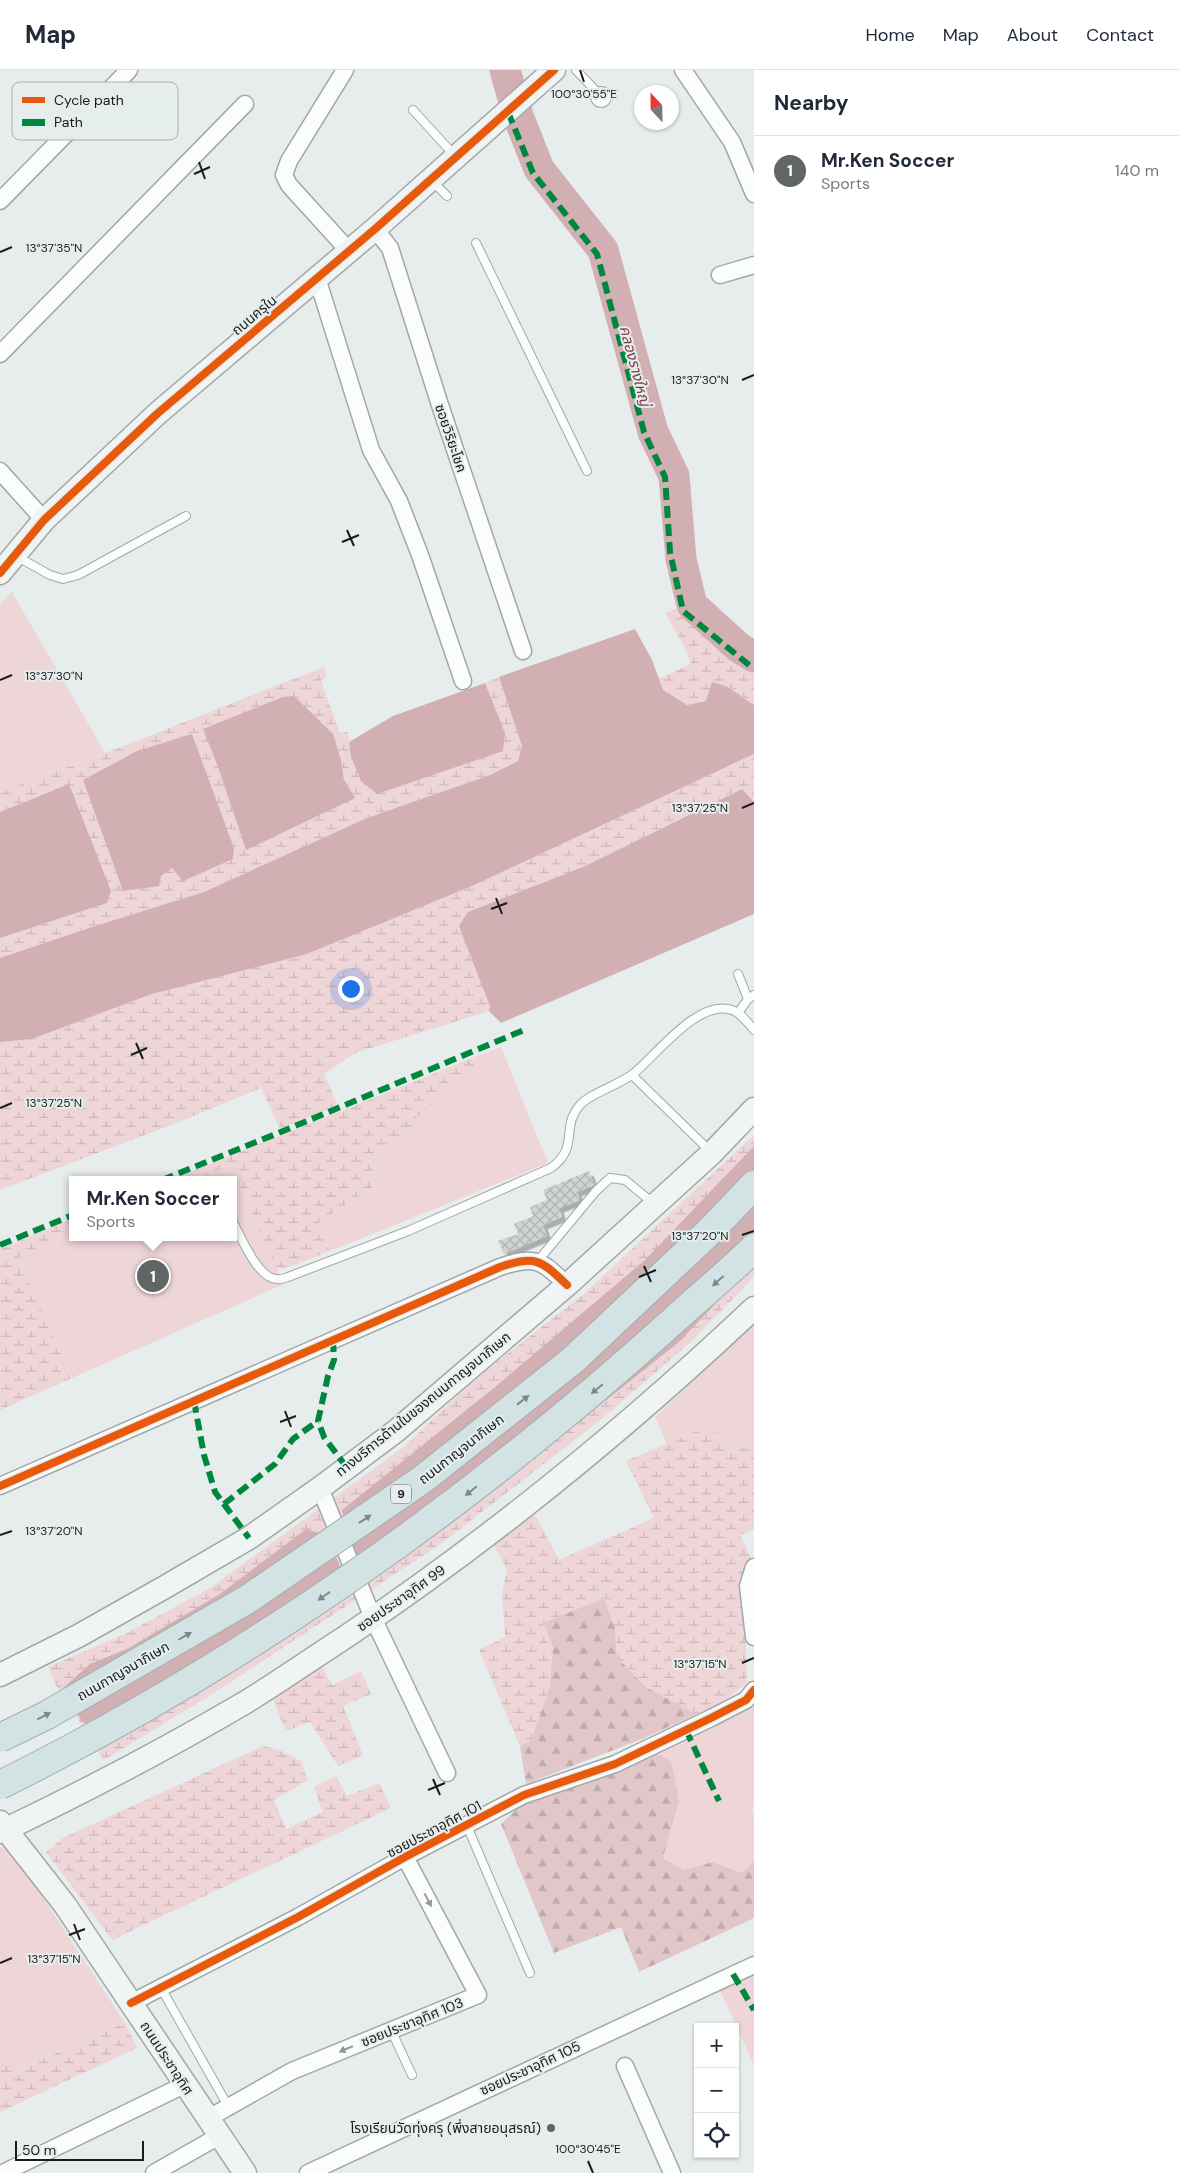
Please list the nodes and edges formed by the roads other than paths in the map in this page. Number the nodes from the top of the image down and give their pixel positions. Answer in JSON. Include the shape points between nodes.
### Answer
{"nodes":[{"id":1,"x":129,"y":70,"type":"edge"},
{"id":2,"x":345,"y":70,"type":"edge"},
{"id":3,"x":554,"y":70,"type":"edge"},
{"id":4,"x":576,"y":70,"type":"edge"},
{"id":5,"x":683,"y":70,"type":"edge"},
{"id":6,"x":117,"y":82,"type":"edge"},
{"id":7,"x":597,"y":92,"type":"dead end"},
{"id":8,"x":245,"y":104,"type":"dead end"},
{"id":9,"x":413,"y":110,"type":"dead end"},
{"id":10,"x":60,"y":140,"type":"edge"},
{"id":11,"x":456,"y":157,"type":"junction"},
{"id":12,"x":431,"y":180,"type":"junction"},
{"id":13,"x":754,"y":194,"type":"edge"},
{"id":14,"x":448,"y":196,"type":"dead end"},
{"id":15,"x":0,"y":201,"type":"edge"},
{"id":16,"x":375,"y":229,"type":"junction"},
{"id":17,"x":476,"y":243,"type":"dead end"},
{"id":18,"x":349,"y":251,"type":"junction"},
{"id":19,"x":754,"y":265,"type":"edge"},
{"id":20,"x":720,"y":275,"type":"dead end"},
{"id":21,"x":317,"y":278,"type":"junction"},
{"id":22,"x":0,"y":354,"type":"edge"},
{"id":23,"x":0,"y":471,"type":"edge"},
{"id":24,"x":587,"y":471,"type":"dead end"},
{"id":25,"x":186,"y":516,"type":"dead end"},
{"id":26,"x":44,"y":520,"type":"junction"},
{"id":27,"x":14,"y":555,"type":"junction"},
{"id":28,"x":0,"y":573,"type":"edge"},
{"id":29,"x":523,"y":651,"type":"dead end"},
{"id":30,"x":463,"y":681,"type":"dead end"},
{"id":31,"x":738,"y":974,"type":"dead end"},
{"id":32,"x":751,"y":997,"type":"edge"},
{"id":33,"x":738,"y":1013,"type":"junction"},
{"id":34,"x":754,"y":1030,"type":"edge"},
{"id":35,"x":632,"y":1075,"type":"junction"},
{"id":36,"x":754,"y":1110,"type":"edge"},
{"id":37,"x":712,"y":1153,"type":"junction"},
{"id":38,"x":754,"y":1185,"type":"edge"},
{"id":39,"x":655,"y":1205,"type":"junction"},
{"id":40,"x":237,"y":1230,"type":"edge"},
{"id":41,"x":754,"y":1248,"type":"edge"},
{"id":42,"x":537,"y":1262,"type":"junction"},
{"id":43,"x":567,"y":1285,"type":"junction"},
{"id":44,"x":754,"y":1308,"type":"edge"},
{"id":45,"x":0,"y":1486,"type":"edge"},
{"id":46,"x":320,"y":1488,"type":"junction"},
{"id":47,"x":754,"y":1567,"type":"edge"},
{"id":48,"x":373,"y":1618,"type":"junction"},
{"id":49,"x":754,"y":1637,"type":"edge"},
{"id":50,"x":0,"y":1674,"type":"edge"},
{"id":51,"x":754,"y":1690,"type":"edge"},
{"id":52,"x":0,"y":1738,"type":"edge"},
{"id":53,"x":447,"y":1773,"type":"dead end"},
{"id":54,"x":0,"y":1785,"type":"edge"},
{"id":55,"x":466,"y":1826,"type":"junction"},
{"id":56,"x":2,"y":1828,"type":"edge"},
{"id":57,"x":405,"y":1857,"type":"junction"},
{"id":58,"x":754,"y":1965,"type":"edge"},
{"id":59,"x":530,"y":1973,"type":"dead end"},
{"id":60,"x":161,"y":1988,"type":"junction"},
{"id":61,"x":131,"y":2003,"type":"junction"},
{"id":62,"x":391,"y":2030,"type":"junction"},
{"id":63,"x":625,"y":2066,"type":"dead end"},
{"id":64,"x":412,"y":2075,"type":"dead end"},
{"id":65,"x":184,"y":2085,"type":"junction"},
{"id":66,"x":228,"y":2106,"type":"junction"},
{"id":67,"x":213,"y":2127,"type":"junction"},
{"id":68,"x":5,"y":2172,"type":"dead end"},
{"id":69,"x":154,"y":2173,"type":"edge"},
{"id":70,"x":245,"y":2173,"type":"edge"},
{"id":71,"x":308,"y":2173,"type":"edge"},
{"id":72,"x":672,"y":2173,"type":"edge"}],
"edges":[{"from":1,"to":6,"type":"street"},
{"from":2,"to":18,"type":"street","via":[[289,160],[284,174],[290,185]]},
{"from":3,"to":11,"type":"main road","name":"ถนนครุใน"},
{"from":4,"to":7,"type":"lane"},
{"from":5,"to":13,"type":"street","via":[[732,142]]},
{"from":8,"to":22,"type":"street"},
{"from":9,"to":11,"type":"lane"},
{"from":10,"to":15,"type":"street"},
{"from":11,"to":12,"type":"main road","name":"ถนนครุใน"},
{"from":12,"to":14,"type":"lane"},
{"from":12,"to":16,"type":"main road","name":"ถนนครุใน"},
{"from":16,"to":18,"type":"main road","name":"ถนนครุใน"},
{"from":16,"to":29,"type":"street","name":"ซอยวิริยะโชค","via":[[390,248]]},
{"from":17,"to":24,"type":"lane"},
{"from":18,"to":21,"type":"main road","name":"ถนนครุใน"},
{"from":19,"to":20,"type":"street"},
{"from":21,"to":26,"type":"main road","name":"ถนนครุใน","via":[[158,413]]},
{"from":21,"to":30,"type":"street","via":[[371,450],[399,502]]},
{"from":23,"to":26,"type":"street"},
{"from":25,"to":27,"type":"lane","via":[[78,575],[63,579]]},
{"from":26,"to":27,"type":"main road","name":"ถนนครุใน"},
{"from":27,"to":28,"type":"main road","name":"ถนนครุใน"},
{"from":31,"to":32,"type":"lane"},
{"from":32,"to":33,"type":"lane"},
{"from":33,"to":34,"type":"lane"},
{"from":33,"to":35,"type":"lane","via":[[730,1009],[713,1009],[692,1020]]},
{"from":35,"to":37,"type":"lane"},
{"from":35,"to":40,"type":"lane","via":[[581,1103],[572,1116],[567,1152],[562,1161],[552,1168],[408,1231],[275,1280],[264,1273],[251,1257]]},
{"from":36,"to":37,"type":"main road","name":"ทางบริการด้านในของถนนกาญจนาภิเษก"},
{"from":37,"to":39,"type":"main road","name":"ทางบริการด้านในของถนนกาญจนาภิเษก"},
{"from":52,"to":38,"type":"highway","name":"ถนนกาญจนาภิเษก","number":"9","one_way":true,"bridge":true,"via":[[47,1715],[248,1599],[423,1479],[574,1360]]},
{"from":39,"to":42,"type":"lane","via":[[625,1180],[610,1178]]},
{"from":39,"to":43,"type":"main road","name":"ทางบริการด้านในของถนนกาญจนาภิเษก"},
{"from":41,"to":54,"type":"highway","one_way":true,"bridge":true,"via":[[608,1381],[454,1505],[271,1633],[82,1745]]},
{"from":42,"to":43,"type":"street"},
{"from":42,"to":45,"type":"street","via":[[528,1259],[500,1267]]},
{"from":43,"to":46,"type":"main road","name":"ทางบริการด้านในของถนนกาญจนาภิเษก","via":[[396,1431]]},
{"from":44,"to":48,"type":"main road","name":"ซอยประชาอุทิศ 99","via":[[642,1411],[548,1490]]},
{"from":46,"to":48,"type":"street"},
{"from":46,"to":50,"type":"main road","name":"ทางบริการด้านในของถนนกาญจนาภิเษก","via":[[249,1538],[80,1635]]},
{"from":47,"to":49,"type":"street","via":[[748,1586]]},
{"from":48,"to":53,"type":"street"},
{"from":48,"to":56,"type":"main road","name":"ซอยประชาอุทิศ 99","via":[[232,1710],[151,1755]]},
{"from":51,"to":55,"type":"street","name":"ซอยประชาอุทิศ 101","via":[[746,1700],[615,1764],[524,1795]]},
{"from":55,"to":57,"type":"street","name":"ซอยประชาอุทิศ 101"},
{"from":55,"to":59,"type":"lane"},
{"from":56,"to":61,"type":"main road","name":"ถนนประชาอุทิศ","via":[[65,1906]]},
{"from":57,"to":60,"type":"street","name":"ซอยประชาอุทิศ 101"},
{"from":57,"to":62,"type":"street","name":"ซอยประชาอุทิศ 103","one_way":true,"via":[[478,1995]]},
{"from":58,"to":71,"type":"street","name":"ซอยประชาอุทิศ 105"},
{"from":60,"to":61,"type":"street","name":"ซอยประชาอุทิศ 101"},
{"from":60,"to":66,"type":"lane"},
{"from":61,"to":65,"type":"main road","name":"ถนนประชาอุทิศ"},
{"from":62,"to":64,"type":"lane"},
{"from":62,"to":66,"type":"street","name":"ซอยประชาอุทิศ 103","one_way":true,"via":[[292,2072]]},
{"from":63,"to":72,"type":"street"},
{"from":65,"to":67,"type":"main road","name":"ถนนประชาอุทิศ"},
{"from":65,"to":68,"type":"street"},
{"from":66,"to":67,"type":"street","name":"ซอยประชาอุทิศ 103"},
{"from":67,"to":69,"type":"street","name":"ซอยประชาอุทิศ 103"},
{"from":67,"to":70,"type":"main road","name":"ถนนประชาอุทิศ"}]}
